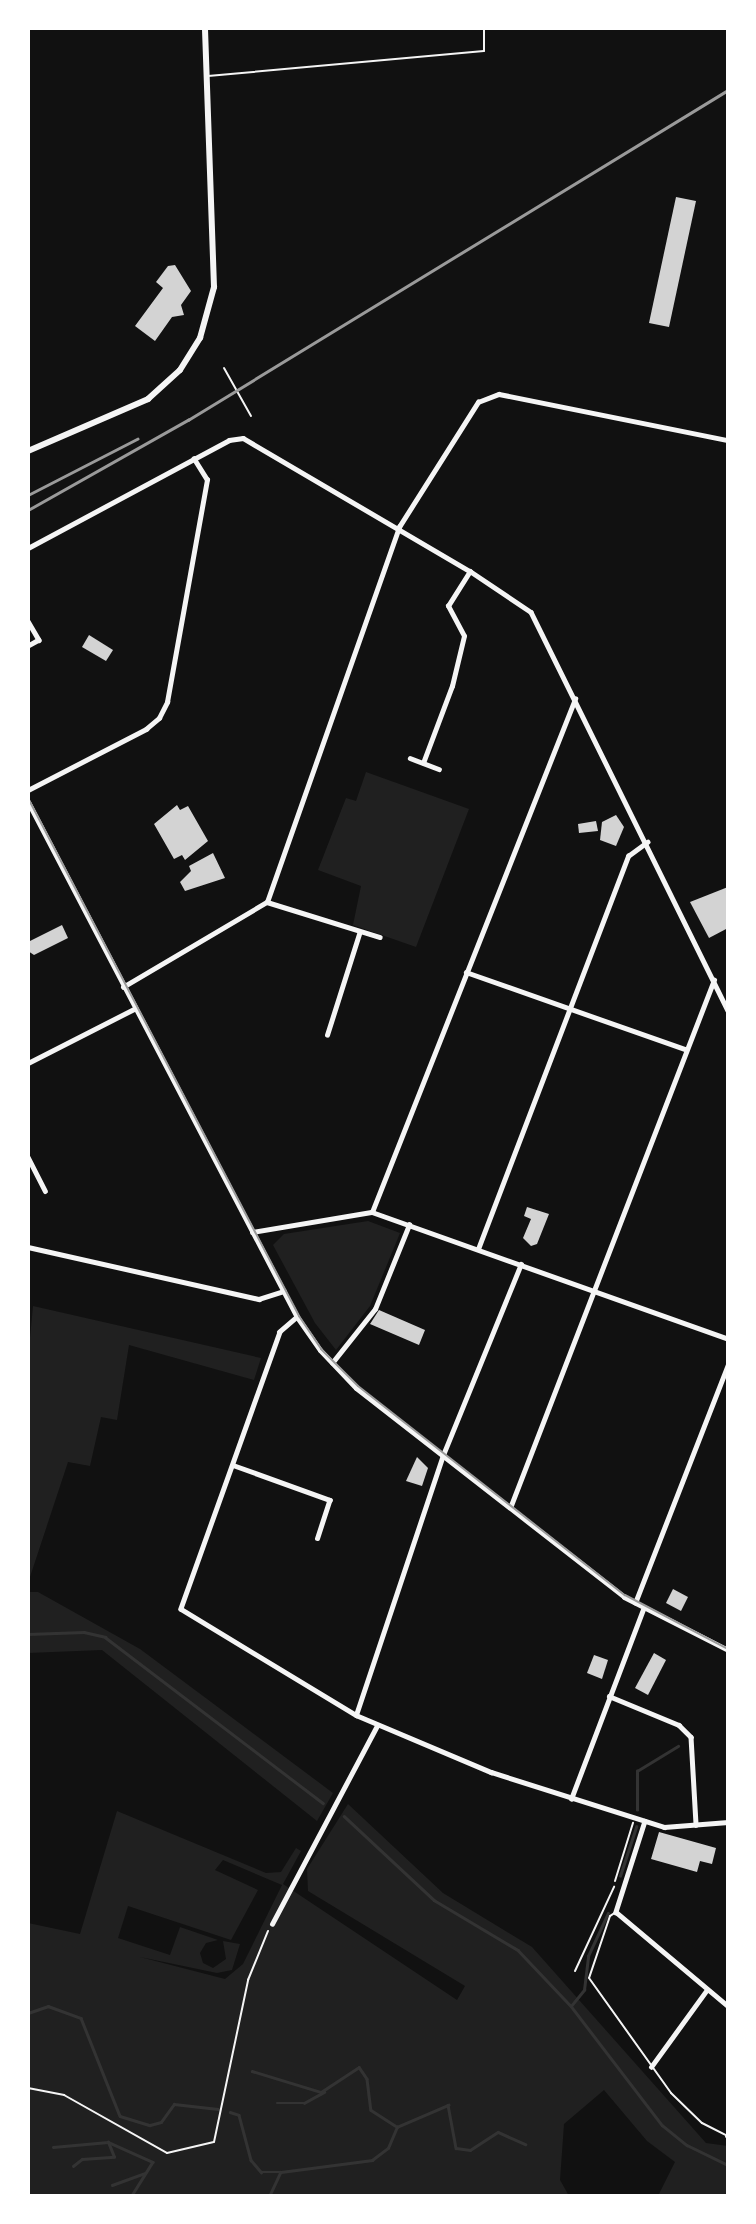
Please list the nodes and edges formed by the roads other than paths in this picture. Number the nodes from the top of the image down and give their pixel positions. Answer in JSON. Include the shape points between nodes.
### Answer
{"nodes":[{"id":1,"x":205,"y":28,"type":"edge"},
{"id":2,"x":484,"y":28,"type":"edge"},
{"id":3,"x":207,"y":76,"type":"junction"},
{"id":4,"x":728,"y":440,"type":"edge"},
{"id":5,"x":28,"y":451,"type":"edge"},
{"id":6,"x":194,"y":459,"type":"junction"},
{"id":7,"x":400,"y":527,"type":"junction"},
{"id":8,"x":28,"y":548,"type":"edge"},
{"id":9,"x":470,"y":571,"type":"junction"},
{"id":10,"x":28,"y":621,"type":"edge"},
{"id":11,"x":28,"y":646,"type":"edge"},
{"id":12,"x":575,"y":699,"type":"junction"},
{"id":13,"x":410,"y":758,"type":"dead end"},
{"id":14,"x":423,"y":763,"type":"junction"},
{"id":15,"x":439,"y":769,"type":"dead end"},
{"id":16,"x":28,"y":790,"type":"edge"},
{"id":17,"x":28,"y":802,"type":"edge"},
{"id":18,"x":647,"y":842,"type":"junction"},
{"id":19,"x":267,"y":902,"type":"junction"},
{"id":20,"x":359,"y":934,"type":"junction"},
{"id":21,"x":380,"y":937,"type":"dead end"},
{"id":22,"x":466,"y":972,"type":"junction"},
{"id":23,"x":714,"y":978,"type":"junction"},
{"id":24,"x":123,"y":987,"type":"junction"},
{"id":25,"x":134,"y":1009,"type":"junction"},
{"id":26,"x":570,"y":1009,"type":"junction"},
{"id":27,"x":728,"y":1010,"type":"edge"},
{"id":28,"x":327,"y":1035,"type":"dead end"},
{"id":29,"x":685,"y":1049,"type":"junction"},
{"id":30,"x":28,"y":1063,"type":"edge"},
{"id":31,"x":28,"y":1157,"type":"edge"},
{"id":32,"x":45,"y":1191,"type":"dead end"},
{"id":33,"x":372,"y":1212,"type":"junction"},
{"id":34,"x":409,"y":1225,"type":"junction"},
{"id":35,"x":252,"y":1232,"type":"junction"},
{"id":36,"x":28,"y":1247,"type":"edge"},
{"id":37,"x":478,"y":1249,"type":"junction"},
{"id":38,"x":521,"y":1264,"type":"junction"},
{"id":39,"x":593,"y":1290,"type":"junction"},
{"id":40,"x":284,"y":1291,"type":"junction"},
{"id":41,"x":297,"y":1317,"type":"junction"},
{"id":42,"x":728,"y":1339,"type":"edge"},
{"id":43,"x":331,"y":1363,"type":"junction"},
{"id":44,"x":728,"y":1364,"type":"edge"},
{"id":45,"x":443,"y":1455,"type":"junction"},
{"id":46,"x":233,"y":1465,"type":"junction"},
{"id":47,"x":510,"y":1508,"type":"junction"},
{"id":48,"x":318,"y":1538,"type":"dead end"},
{"id":49,"x":635,"y":1604,"type":"junction"},
{"id":50,"x":643,"y":1609,"type":"junction"},
{"id":51,"x":728,"y":1650,"type":"edge"},
{"id":52,"x":609,"y":1696,"type":"junction"},
{"id":53,"x":356,"y":1715,"type":"junction"},
{"id":54,"x":377,"y":1726,"type":"junction"},
{"id":55,"x":571,"y":1800,"type":"junction"},
{"id":56,"x":645,"y":1821,"type":"junction"},
{"id":57,"x":728,"y":1822,"type":"edge"},
{"id":58,"x":695,"y":1825,"type":"junction"},
{"id":59,"x":614,"y":1887,"type":"road end"},
{"id":60,"x":616,"y":1912,"type":"junction"},
{"id":61,"x":272,"y":1924,"type":"road end"},
{"id":62,"x":575,"y":1971,"type":"dead end"},
{"id":63,"x":706,"y":1991,"type":"junction"},
{"id":64,"x":728,"y":1996,"type":"edge"},
{"id":65,"x":726,"y":2005,"type":"edge"},
{"id":66,"x":651,"y":2067,"type":"junction"},
{"id":67,"x":728,"y":2135,"type":"edge"}],
"edges":[{"from":1,"to":3,"type":"main road"},
{"from":2,"to":3,"type":"lane","via":[[484,51]]},
{"from":3,"to":5,"type":"main road","via":[[214,287],[200,338],[180,369],[148,399]]},
{"from":4,"to":7,"type":"street","via":[[499,394],[478,402]]},
{"from":6,"to":7,"type":"street","via":[[229,440],[243,439]]},
{"from":6,"to":8,"type":"street"},
{"from":6,"to":16,"type":"street","via":[[207,480],[167,702],[159,718]]},
{"from":7,"to":9,"type":"street"},
{"from":7,"to":19,"type":"street"},
{"from":9,"to":12,"type":"street","via":[[531,612]]},
{"from":9,"to":14,"type":"street","via":[[448,606],[464,636],[452,687]]},
{"from":10,"to":11,"type":"street","via":[[39,640]]},
{"from":12,"to":18,"type":"street"},
{"from":12,"to":22,"type":"street"},
{"from":13,"to":14,"type":"street"},
{"from":14,"to":15,"type":"street"},
{"from":17,"to":24,"type":"street"},
{"from":18,"to":23,"type":"street"},
{"from":18,"to":26,"type":"street","via":[[628,856]]},
{"from":19,"to":20,"type":"street"},
{"from":19,"to":24,"type":"street"},
{"from":20,"to":21,"type":"street"},
{"from":20,"to":28,"type":"street"},
{"from":22,"to":26,"type":"street"},
{"from":22,"to":33,"type":"street"},
{"from":23,"to":27,"type":"street"},
{"from":23,"to":29,"type":"street"},
{"from":24,"to":25,"type":"street"},
{"from":25,"to":30,"type":"street"},
{"from":25,"to":35,"type":"street"},
{"from":26,"to":29,"type":"street"},
{"from":26,"to":37,"type":"street"},
{"from":29,"to":39,"type":"street"},
{"from":31,"to":32,"type":"street"},
{"from":33,"to":34,"type":"street"},
{"from":33,"to":35,"type":"street"},
{"from":34,"to":37,"type":"street"},
{"from":34,"to":43,"type":"street","via":[[375,1309]]},
{"from":35,"to":40,"type":"street"},
{"from":36,"to":40,"type":"street","via":[[259,1299]]},
{"from":37,"to":38,"type":"street"},
{"from":38,"to":39,"type":"street"},
{"from":38,"to":45,"type":"street"},
{"from":39,"to":42,"type":"street"},
{"from":39,"to":47,"type":"street"},
{"from":40,"to":41,"type":"street"},
{"from":41,"to":43,"type":"street"},
{"from":41,"to":46,"type":"street","via":[[280,1332]]},
{"from":43,"to":45,"type":"street"},
{"from":44,"to":49,"type":"street"},
{"from":45,"to":47,"type":"street"},
{"from":45,"to":53,"type":"street"},
{"from":46,"to":48,"type":"street","via":[[330,1500]]},
{"from":46,"to":53,"type":"street","via":[[181,1609]]},
{"from":47,"to":49,"type":"street"},
{"from":49,"to":50,"type":"street"},
{"from":50,"to":51,"type":"street"},
{"from":50,"to":52,"type":"street"},
{"from":52,"to":55,"type":"street"},
{"from":52,"to":58,"type":"street","via":[[679,1725],[691,1737]]},
{"from":53,"to":54,"type":"street"},
{"from":54,"to":55,"type":"street"},
{"from":54,"to":61,"type":"street"},
{"from":55,"to":56,"type":"street"},
{"from":56,"to":58,"type":"street","via":[[664,1827]]},
{"from":56,"to":60,"type":"street"},
{"from":57,"to":58,"type":"street"},
{"from":59,"to":62,"type":"lane"},
{"from":60,"to":63,"type":"street"},
{"from":60,"to":66,"type":"lane","via":[[589,1978]]},
{"from":63,"to":65,"type":"street"},
{"from":63,"to":66,"type":"street"},
{"from":64,"to":65,"type":"street"},
{"from":66,"to":67,"type":"lane","via":[[702,2123]]}]}
